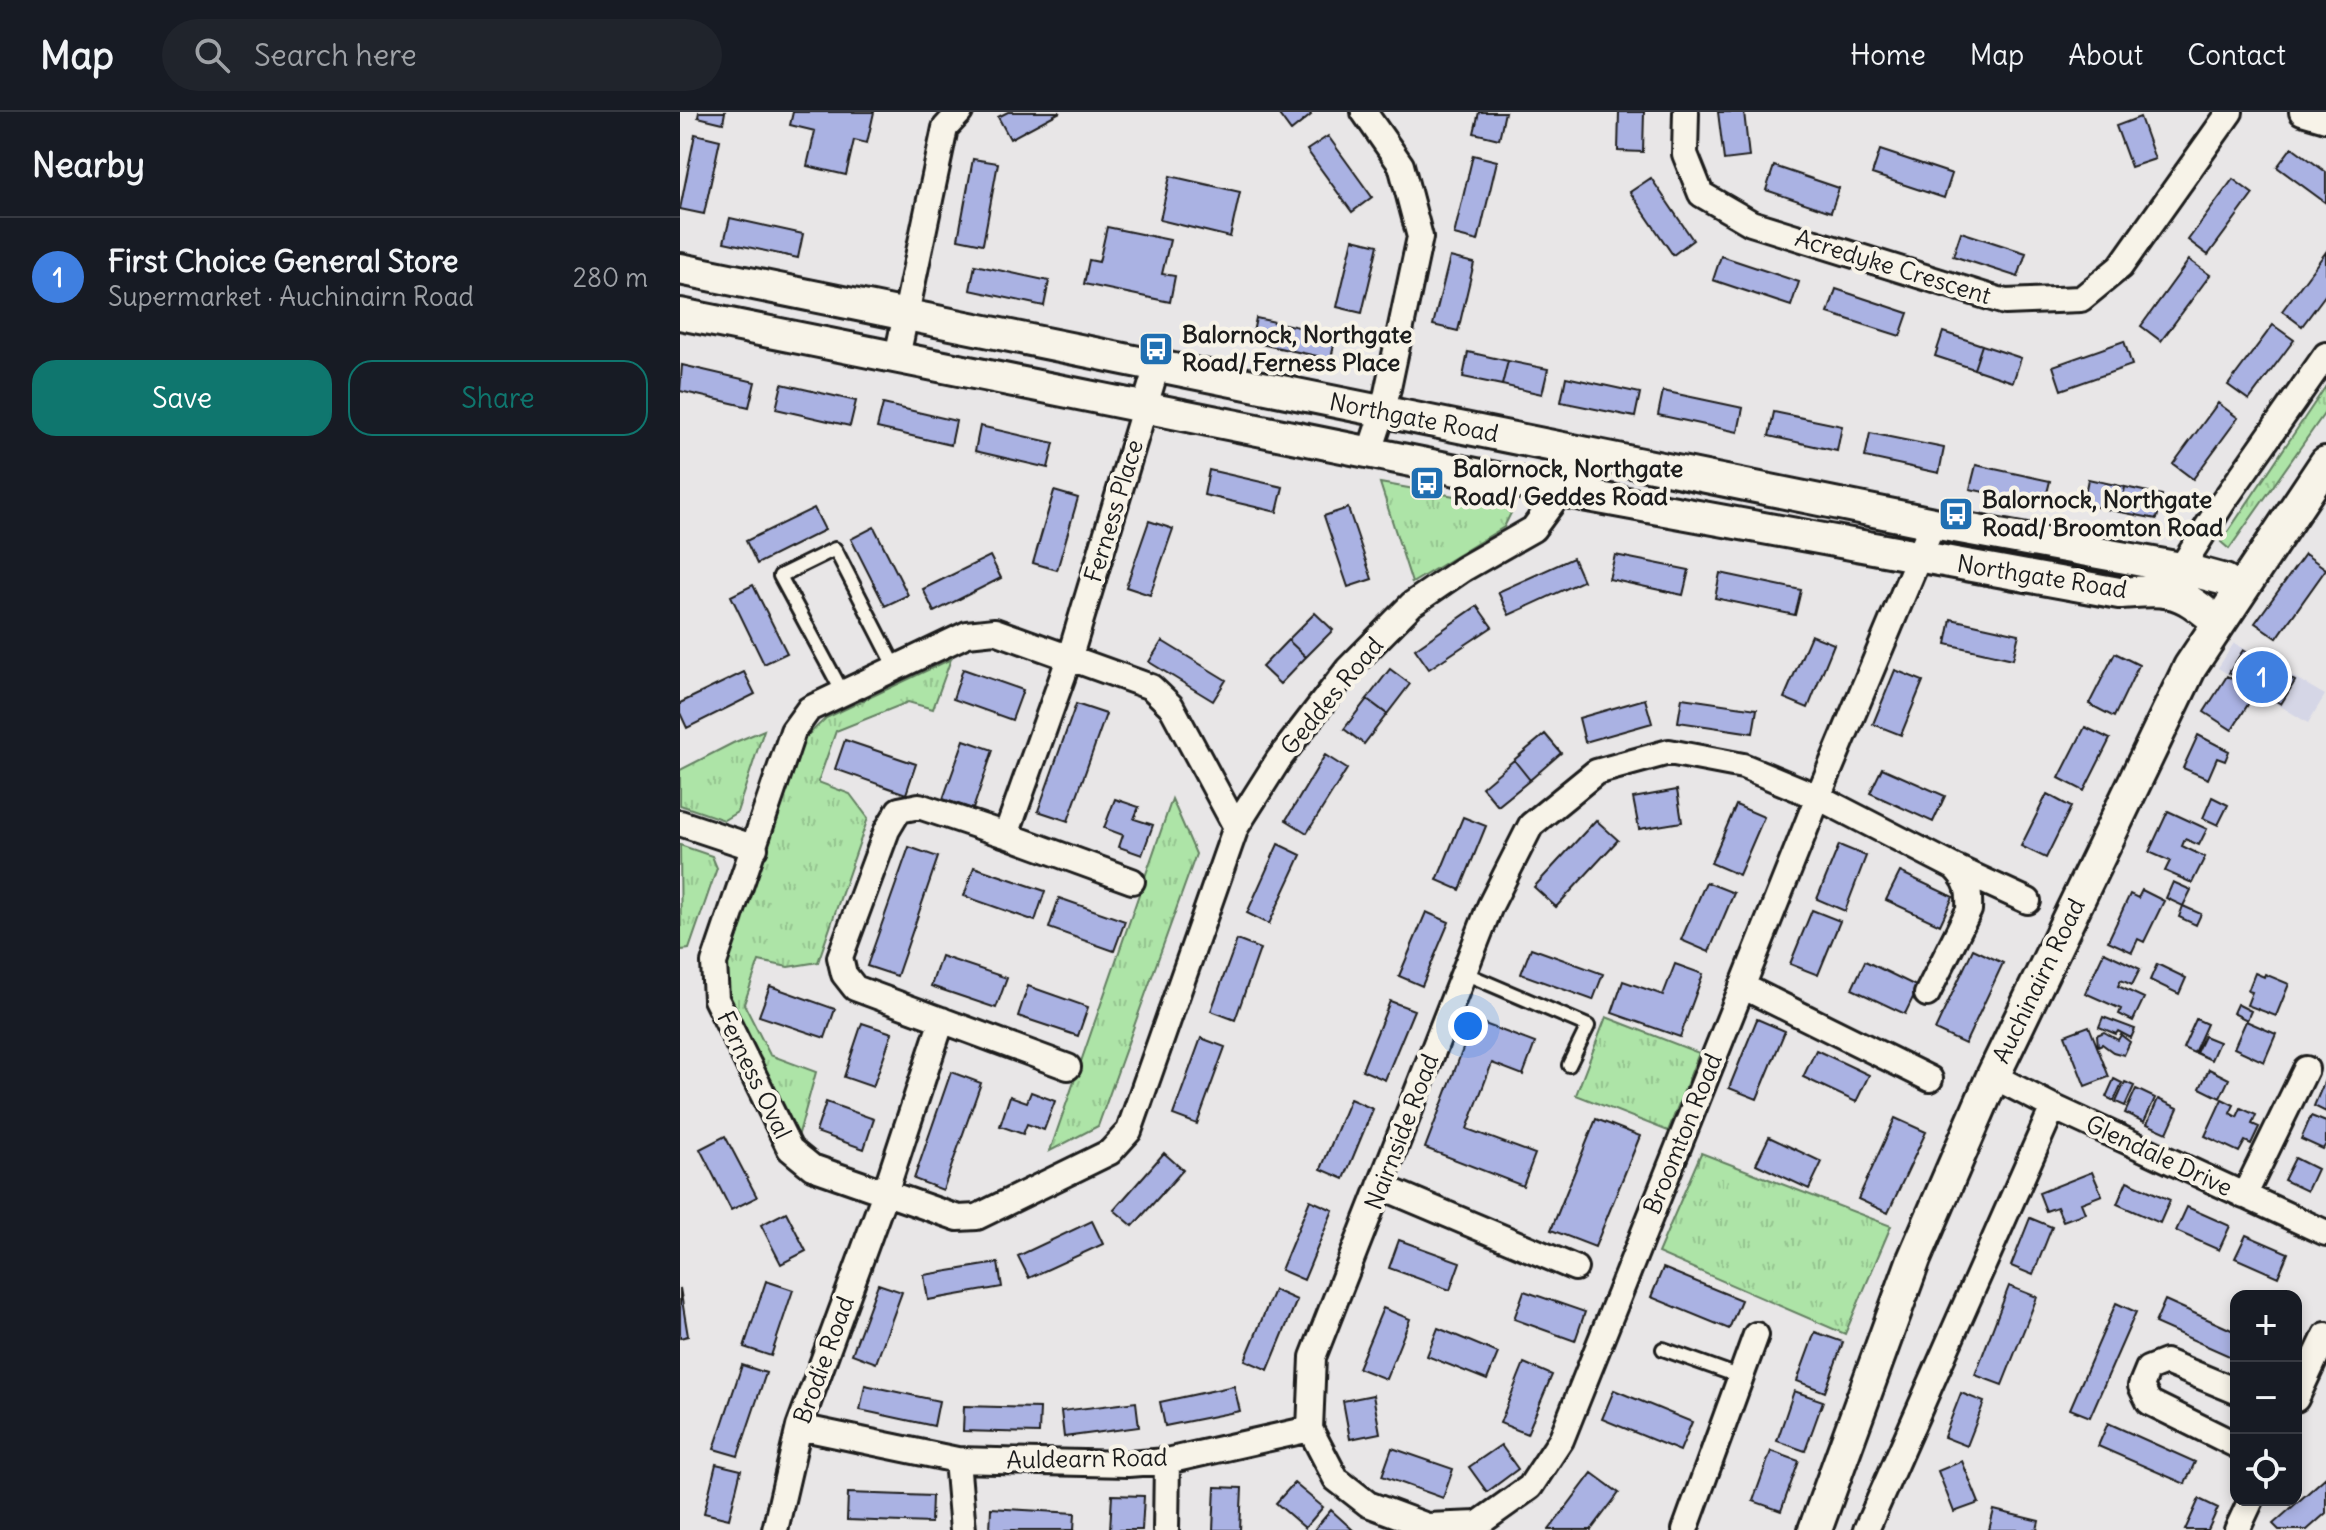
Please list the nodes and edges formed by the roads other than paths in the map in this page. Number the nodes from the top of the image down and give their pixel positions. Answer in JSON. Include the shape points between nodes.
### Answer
{"nodes":[{"id":1,"x":960,"y":112,"type":"edge"},
{"id":2,"x":1364,"y":112,"type":"edge"},
{"id":3,"x":1686,"y":112,"type":"edge"},
{"id":4,"x":2230,"y":112,"type":"edge"},
{"id":5,"x":2302,"y":112,"type":"edge"},
{"id":6,"x":2326,"y":119,"type":"edge"},
{"id":7,"x":680,"y":269,"type":"edge"},
{"id":8,"x":680,"y":314,"type":"edge"},
{"id":9,"x":905,"y":315,"type":"junction"},
{"id":10,"x":2326,"y":355,"type":"edge"},
{"id":11,"x":897,"y":357,"type":"junction"},
{"id":12,"x":1157,"y":366,"type":"junction"},
{"id":13,"x":1145,"y":408,"type":"junction"},
{"id":14,"x":1383,"y":412,"type":"junction"},
{"id":15,"x":1572,"y":449,"type":"junction"},
{"id":16,"x":1369,"y":454,"type":"junction"},
{"id":17,"x":2322,"y":476,"type":"edge"},
{"id":18,"x":1561,"y":491,"type":"junction"},
{"id":19,"x":1933,"y":523,"type":"junction"},
{"id":20,"x":1918,"y":556,"type":"junction"},
{"id":21,"x":2178,"y":581,"type":"junction"},
{"id":22,"x":2241,"y":590,"type":"junction"},
{"id":23,"x":2219,"y":622,"type":"junction"},
{"id":24,"x":1070,"y":656,"type":"junction"},
{"id":25,"x":896,"y":668,"type":"junction"},
{"id":26,"x":843,"y":693,"type":"junction"},
{"id":27,"x":1818,"y":797,"type":"junction"},
{"id":28,"x":680,"y":823,"type":"edge"},
{"id":29,"x":1236,"y":827,"type":"junction"},
{"id":30,"x":1006,"y":835,"type":"junction"},
{"id":31,"x":755,"y":848,"type":"junction"},
{"id":32,"x":1954,"y":867,"type":"junction"},
{"id":33,"x":1132,"y":881,"type":"dead end"},
{"id":34,"x":2028,"y":901,"type":"dead end"},
{"id":35,"x":1464,"y":973,"type":"junction"},
{"id":36,"x":1742,"y":986,"type":"junction"},
{"id":37,"x":1927,"y":994,"type":"dead end"},
{"id":38,"x":942,"y":1020,"type":"junction"},
{"id":39,"x":1569,"y":1065,"type":"dead end"},
{"id":40,"x":1068,"y":1067,"type":"dead end"},
{"id":41,"x":2306,"y":1069,"type":"dead end"},
{"id":42,"x":1993,"y":1076,"type":"junction"},
{"id":43,"x":1930,"y":1079,"type":"dead end"},
{"id":44,"x":2053,"y":1107,"type":"junction"},
{"id":45,"x":1380,"y":1186,"type":"junction"},
{"id":46,"x":885,"y":1193,"type":"junction"},
{"id":47,"x":2244,"y":1196,"type":"junction"},
{"id":48,"x":2326,"y":1233,"type":"edge"},
{"id":49,"x":1575,"y":1268,"type":"dead end"},
{"id":50,"x":1756,"y":1335,"type":"dead end"},
{"id":51,"x":2326,"y":1335,"type":"edge"},
{"id":52,"x":1663,"y":1349,"type":"dead end"},
{"id":53,"x":1741,"y":1377,"type":"junction"},
{"id":54,"x":2302,"y":1386,"type":"edge"},
{"id":55,"x":2230,"y":1389,"type":"edge"},
{"id":56,"x":799,"y":1427,"type":"junction"},
{"id":57,"x":1310,"y":1429,"type":"junction"},
{"id":58,"x":2230,"y":1442,"type":"edge"},
{"id":59,"x":957,"y":1460,"type":"junction"},
{"id":60,"x":1167,"y":1461,"type":"junction"},
{"id":61,"x":2248,"y":1506,"type":"edge"},
{"id":62,"x":1479,"y":1527,"type":"edge"},
{"id":63,"x":775,"y":1530,"type":"edge"},
{"id":64,"x":963,"y":1530,"type":"edge"},
{"id":65,"x":1166,"y":1530,"type":"edge"},
{"id":66,"x":1685,"y":1530,"type":"edge"},
{"id":67,"x":1816,"y":1530,"type":"edge"},
{"id":68,"x":1866,"y":1530,"type":"edge"},
{"id":69,"x":2237,"y":1530,"type":"edge"}],
"edges":[{"from":1,"to":9,"type":"street","via":[[945,128]]},
{"from":2,"to":14,"type":"street","via":[[1401,165],[1420,237]]},
{"from":3,"to":4,"type":"street","name":"Acredyke Crescent","via":[[1685,154],[1701,194],[1751,223],[2005,302],[2081,299],[2120,267]]},
{"from":5,"to":6,"type":"street"},
{"from":7,"to":9,"type":"street","name":"Northgate Road"},
{"from":8,"to":11,"type":"street","name":"Northgate Road"},
{"from":9,"to":11,"type":"street"},
{"from":9,"to":12,"type":"street","name":"Northgate Road"},
{"from":10,"to":21,"type":"street","via":[[2223,502]]},
{"from":11,"to":13,"type":"street","name":"Northgate Road"},
{"from":12,"to":13,"type":"street","name":"Ferness Place"},
{"from":12,"to":14,"type":"street","name":"Northgate Road"},
{"from":13,"to":16,"type":"street","name":"Northgate Road"},
{"from":13,"to":24,"type":"street","name":"Ferness Place"},
{"from":14,"to":15,"type":"street","name":"Northgate Road"},
{"from":14,"to":16,"type":"street"},
{"from":15,"to":18,"type":"street","name":"Geddes Road"},
{"from":15,"to":19,"type":"street","name":"Northgate Road"},
{"from":16,"to":18,"type":"street","name":"Northgate Road"},
{"from":17,"to":22,"type":"main road","name":"Auchinairn Road"},
{"from":18,"to":20,"type":"street","name":"Northgate Road"},
{"from":18,"to":29,"type":"street","name":"Geddes Road","via":[[1533,529],[1412,604],[1348,669],[1279,759]]},
{"from":19,"to":20,"type":"street","name":"Broomton Road"},
{"from":19,"to":21,"type":"street","name":"Northgate Road"},
{"from":20,"to":21,"type":"street","name":"Northgate Road","via":[[2119,593],[2154,591]]},
{"from":20,"to":27,"type":"street","name":"Broomton Road"},
{"from":21,"to":22,"type":"street","name":"Northgate Road","via":[[2225,580]]},
{"from":21,"to":23,"type":"street","name":"Northgate Road","via":[[2190,601]]},
{"from":22,"to":23,"type":"main road","name":"Auchinairn Road"},
{"from":23,"to":42,"type":"main road","name":"Auchinairn Road","via":[[2190,667]]},
{"from":24,"to":25,"type":"street","name":"Ferness Oval","via":[[995,631],[967,634]]},
{"from":24,"to":29,"type":"street","name":"Ferness Oval","via":[[1151,687],[1171,706]]},
{"from":24,"to":30,"type":"street","name":"Ferness Place"},
{"from":25,"to":26,"type":"street","name":"Ferness Oval"},
{"from":25,"to":26,"type":"lane","via":[[835,549],[780,576]]},
{"from":26,"to":31,"type":"street","name":"Ferness Oval","via":[[809,709],[793,731]]},
{"from":27,"to":32,"type":"street","name":"Nairnside Road"},
{"from":27,"to":35,"type":"street","name":"Nairnside Road","via":[[1743,766],[1669,752],[1596,772],[1531,825]]},
{"from":27,"to":36,"type":"street","name":"Broomton Road"},
{"from":28,"to":31,"type":"street"},
{"from":29,"to":46,"type":"street","name":"Ferness Oval","via":[[1129,1131],[1110,1152],[977,1217],[958,1218]]},
{"from":30,"to":33,"type":"street"},
{"from":30,"to":38,"type":"street","via":[[919,806],[899,810],[840,957],[855,988]]},
{"from":31,"to":46,"type":"street","name":"Ferness Oval","via":[[714,963],[716,999],[790,1149],[812,1167]]},
{"from":32,"to":34,"type":"street","name":"Nairnside Road"},
{"from":32,"to":37,"type":"street","via":[[1965,878],[1969,910]]},
{"from":35,"to":39,"type":"lane","via":[[1588,1026]]},
{"from":35,"to":45,"type":"street","name":"Nairnside Road"},
{"from":36,"to":43,"type":"street"},
{"from":36,"to":62,"type":"street","name":"Broomton Road","via":[[1561,1440],[1530,1487]]},
{"from":38,"to":40,"type":"street"},
{"from":38,"to":46,"type":"street","name":"Brodie Road"},
{"from":41,"to":47,"type":"street"},
{"from":42,"to":44,"type":"street","name":"Glendale Drive"},
{"from":42,"to":67,"type":"main road","name":"Auchinairn Road","via":[[1914,1259]]},
{"from":44,"to":47,"type":"street","name":"Glendale Drive"},
{"from":44,"to":68,"type":"street"},
{"from":45,"to":49,"type":"street"},
{"from":45,"to":57,"type":"street","name":"Nairnside Road","via":[[1313,1357]]},
{"from":46,"to":56,"type":"street","name":"Brodie Road"},
{"from":47,"to":48,"type":"street","name":"Glendale Drive"},
{"from":50,"to":53,"type":"street"},
{"from":51,"to":54,"type":"street"},
{"from":52,"to":53,"type":"lane"},
{"from":53,"to":66,"type":"street"},
{"from":55,"to":58,"type":"street","via":[[2166,1362],[2148,1369],[2141,1386],[2149,1402]]},
{"from":56,"to":59,"type":"street","name":"Auldearn Road"},
{"from":56,"to":63,"type":"street","name":"Brodie Road"},
{"from":57,"to":60,"type":"street","name":"Auldearn Road"},
{"from":57,"to":62,"type":"street","name":"Broomton Road","via":[[1336,1479],[1368,1504],[1427,1526]]},
{"from":59,"to":60,"type":"street","name":"Auldearn Road"},
{"from":59,"to":64,"type":"street"},
{"from":60,"to":65,"type":"street"},
{"from":61,"to":69,"type":"street"}]}
